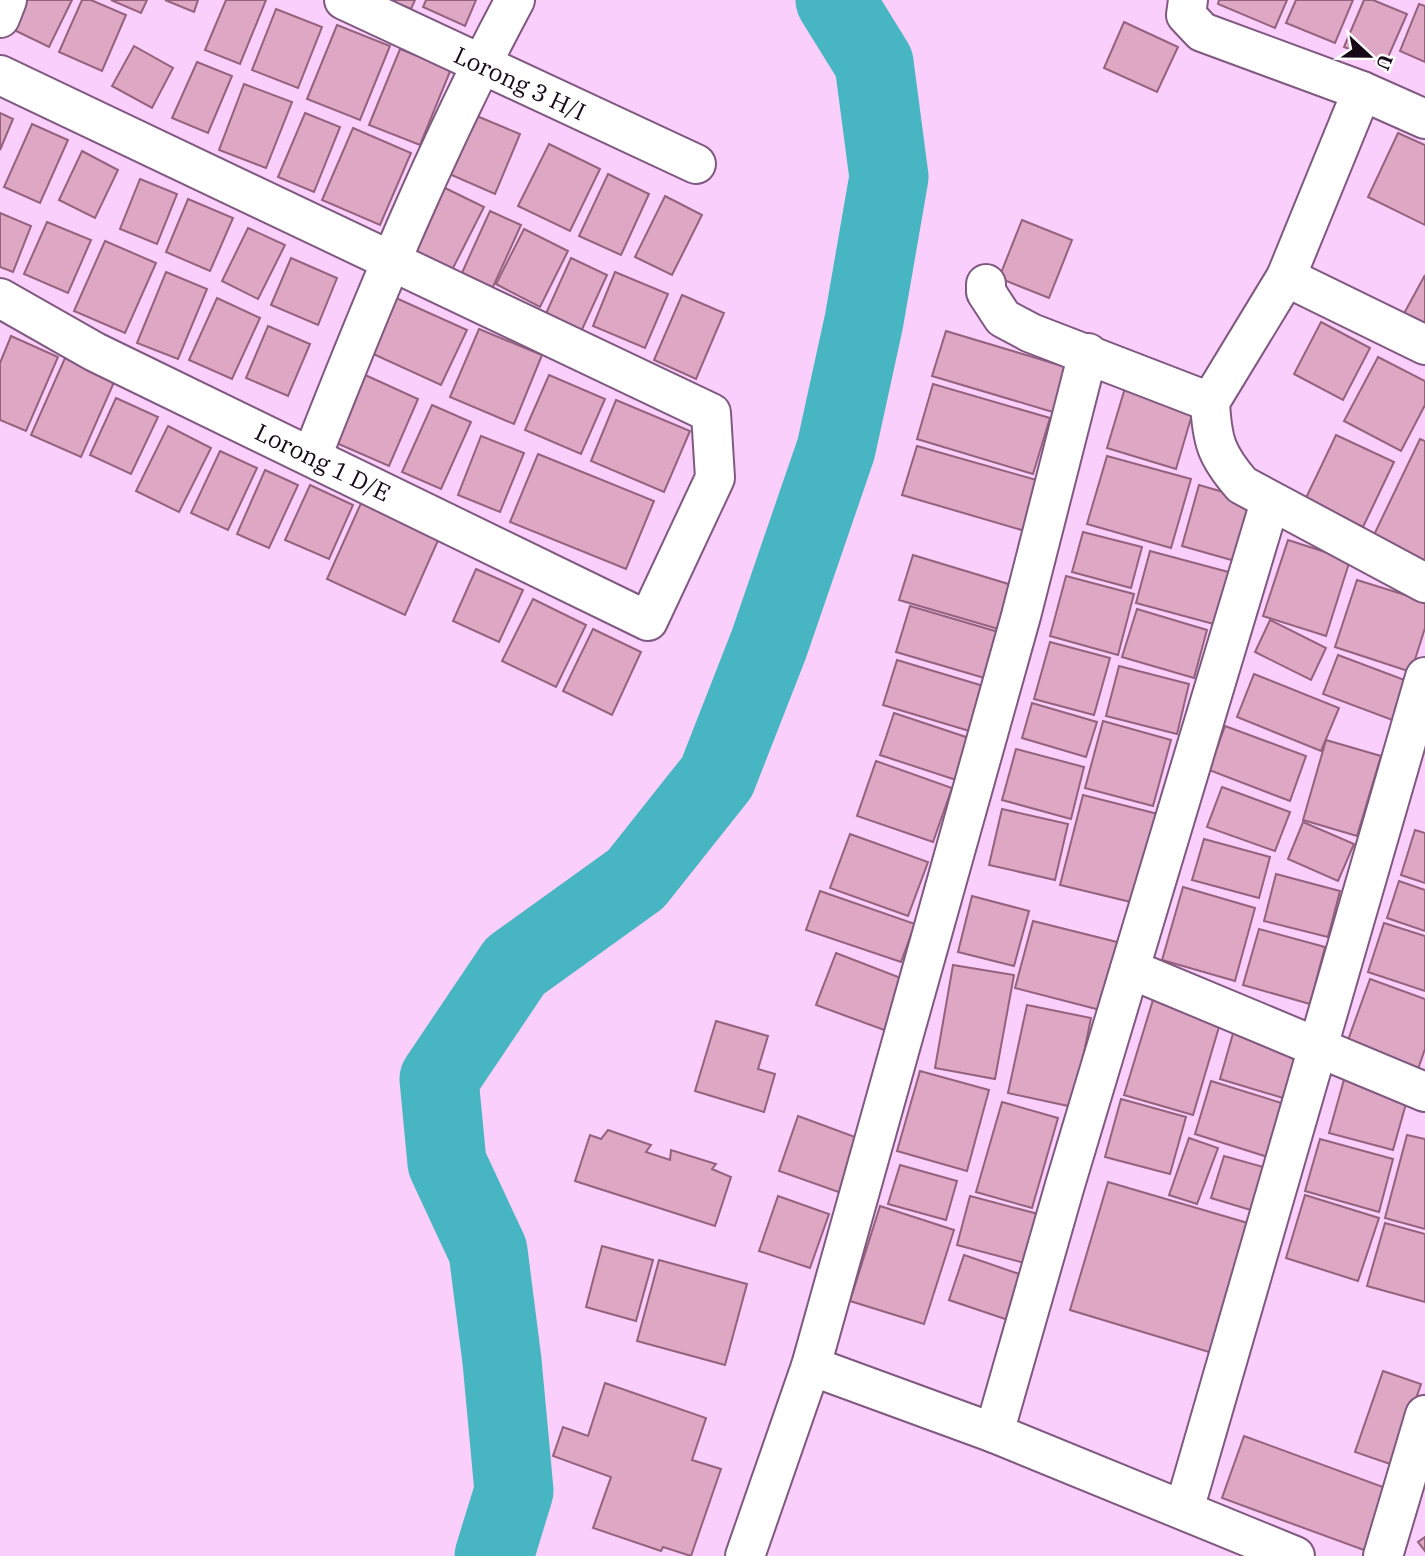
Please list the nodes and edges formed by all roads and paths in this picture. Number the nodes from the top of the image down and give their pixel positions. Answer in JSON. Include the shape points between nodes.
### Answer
{"nodes":[{"id":1,"x":7,"y":0,"type":"edge"},
{"id":2,"x":344,"y":0,"type":"edge"},
{"id":3,"x":515,"y":0,"type":"edge"},
{"id":4,"x":1188,"y":0,"type":"edge"},
{"id":5,"x":0,"y":18,"type":"edge"},
{"id":6,"x":480,"y":65,"type":"junction"},
{"id":7,"x":0,"y":75,"type":"edge"},
{"id":8,"x":1362,"y":91,"type":"junction"},
{"id":9,"x":1425,"y":119,"type":"edge"},
{"id":10,"x":696,"y":164,"type":"dead end"},
{"id":11,"x":390,"y":261,"type":"junction"},
{"id":12,"x":1286,"y":277,"type":"junction"},
{"id":13,"x":986,"y":284,"type":"dead end"},
{"id":14,"x":0,"y":298,"type":"edge"},
{"id":15,"x":1425,"y":345,"type":"edge"},
{"id":16,"x":1088,"y":353,"type":"junction"},
{"id":17,"x":1210,"y":402,"type":"junction"},
{"id":18,"x":312,"y":457,"type":"junction"},
{"id":19,"x":1270,"y":502,"type":"junction"},
{"id":20,"x":1425,"y":583,"type":"edge"},
{"id":21,"x":1425,"y":677,"type":"edge"},
{"id":22,"x":1130,"y":969,"type":"junction"},
{"id":23,"x":1318,"y":1045,"type":"junction"},
{"id":24,"x":1425,"y":1092,"type":"edge"},
{"id":25,"x":811,"y":1366,"type":"junction"},
{"id":26,"x":1425,"y":1415,"type":"edge"},
{"id":27,"x":994,"y":1433,"type":"junction"},
{"id":28,"x":1184,"y":1510,"type":"junction"},
{"id":29,"x":745,"y":1556,"type":"edge"},
{"id":30,"x":1295,"y":1556,"type":"edge"},
{"id":31,"x":1383,"y":1556,"type":"edge"}],
"edges":[{"from":1,"to":5,"type":"street"},
{"from":2,"to":6,"type":"street","name":"Lorong 3 H/I"},
{"from":3,"to":6,"type":"street"},
{"from":4,"to":8,"type":"street","via":[[1186,15],[1202,32]]},
{"from":6,"to":10,"type":"street","name":"Lorong 3 H/I"},
{"from":6,"to":11,"type":"street"},
{"from":7,"to":11,"type":"street"},
{"from":8,"to":9,"type":"street"},
{"from":8,"to":12,"type":"street"},
{"from":11,"to":18,"type":"street"},
{"from":11,"to":18,"type":"street","name":"Lorong 1 D/E","via":[[711,414],[715,478],[648,621]]},
{"from":12,"to":15,"type":"street"},
{"from":12,"to":17,"type":"street"},
{"from":13,"to":16,"type":"street","via":[[986,292],[1003,318]]},
{"from":14,"to":18,"type":"street","name":"Lorong 1 D/E","via":[[95,352]]},
{"from":16,"to":17,"type":"street"},
{"from":16,"to":25,"type":"street","via":[[1017,629]]},
{"from":17,"to":19,"type":"street","via":[[1220,460],[1242,485]]},
{"from":19,"to":20,"type":"street"},
{"from":19,"to":22,"type":"street"},
{"from":21,"to":23,"type":"street"},
{"from":22,"to":23,"type":"street"},
{"from":22,"to":27,"type":"street"},
{"from":23,"to":24,"type":"street"},
{"from":23,"to":28,"type":"street"},
{"from":25,"to":27,"type":"street"},
{"from":25,"to":29,"type":"street"},
{"from":26,"to":31,"type":"street"},
{"from":27,"to":28,"type":"street"},
{"from":28,"to":30,"type":"street"}]}
